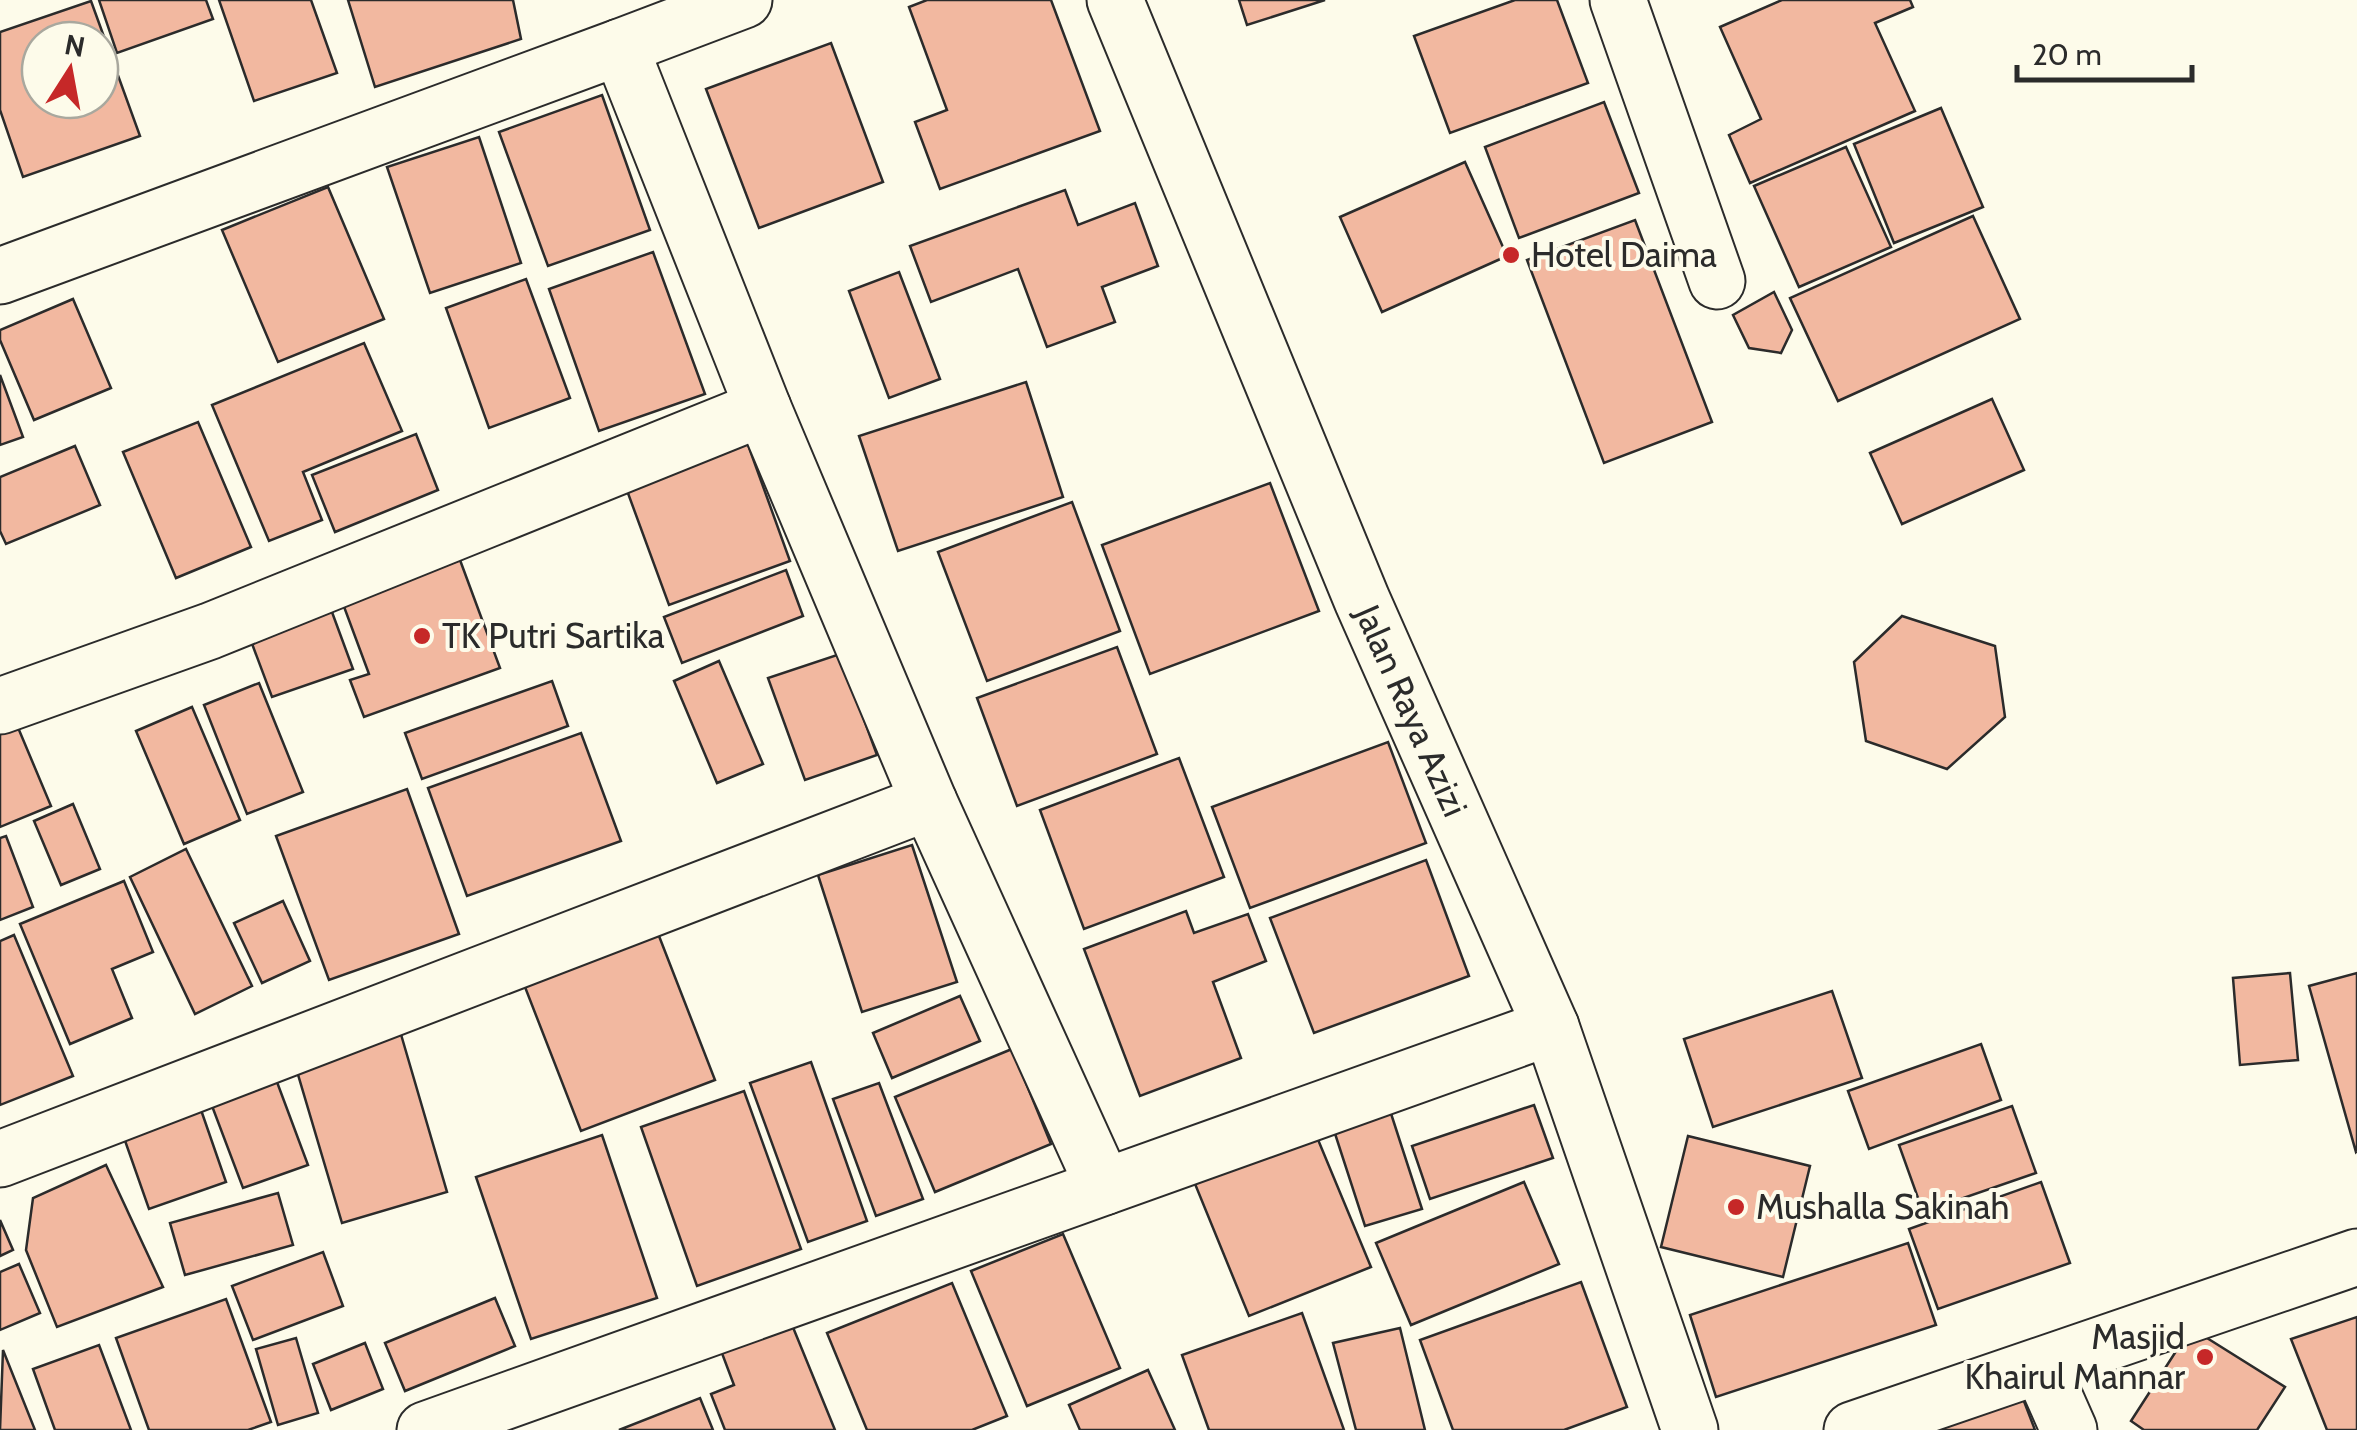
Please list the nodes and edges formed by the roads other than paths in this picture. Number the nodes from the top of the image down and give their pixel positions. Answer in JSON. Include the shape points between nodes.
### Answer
{"nodes":[{"id":1,"x":744,"y":0,"type":"edge"},
{"id":2,"x":1115,"y":0,"type":"edge"},
{"id":3,"x":1618,"y":0,"type":"edge"},
{"id":4,"x":620,"y":47,"type":"junction"},
{"id":5,"x":0,"y":276,"type":"edge"},
{"id":6,"x":1717,"y":281,"type":"dead end"},
{"id":7,"x":764,"y":408,"type":"junction"},
{"id":8,"x":0,"y":706,"type":"edge"},
{"id":9,"x":929,"y":802,"type":"junction"},
{"id":10,"x":1551,"y":1027,"type":"junction"},
{"id":11,"x":0,"y":1160,"type":"edge"},
{"id":12,"x":1104,"y":1187,"type":"junction"},
{"id":13,"x":2357,"y":1257,"type":"edge"},
{"id":14,"x":2042,"y":1368,"type":"junction"},
{"id":15,"x":425,"y":1430,"type":"edge"},
{"id":16,"x":1690,"y":1430,"type":"edge"},
{"id":17,"x":1852,"y":1430,"type":"edge"},
{"id":18,"x":2069,"y":1430,"type":"edge"}],
"edges":[{"from":1,"to":4,"type":"street"},
{"from":2,"to":10,"type":"street","name":"Jalan Raya Azizi","via":[[1362,600]]},
{"from":3,"to":6,"type":"street"},
{"from":4,"to":5,"type":"street"},
{"from":4,"to":7,"type":"street"},
{"from":7,"to":8,"type":"street","via":[[210,631]]},
{"from":7,"to":9,"type":"street"},
{"from":9,"to":11,"type":"street"},
{"from":9,"to":12,"type":"street"},
{"from":10,"to":12,"type":"street"},
{"from":10,"to":16,"type":"street","name":"Jalan Raya Azizi"},
{"from":12,"to":15,"type":"street"},
{"from":13,"to":14,"type":"street"},
{"from":14,"to":17,"type":"street"},
{"from":14,"to":18,"type":"street"}]}
